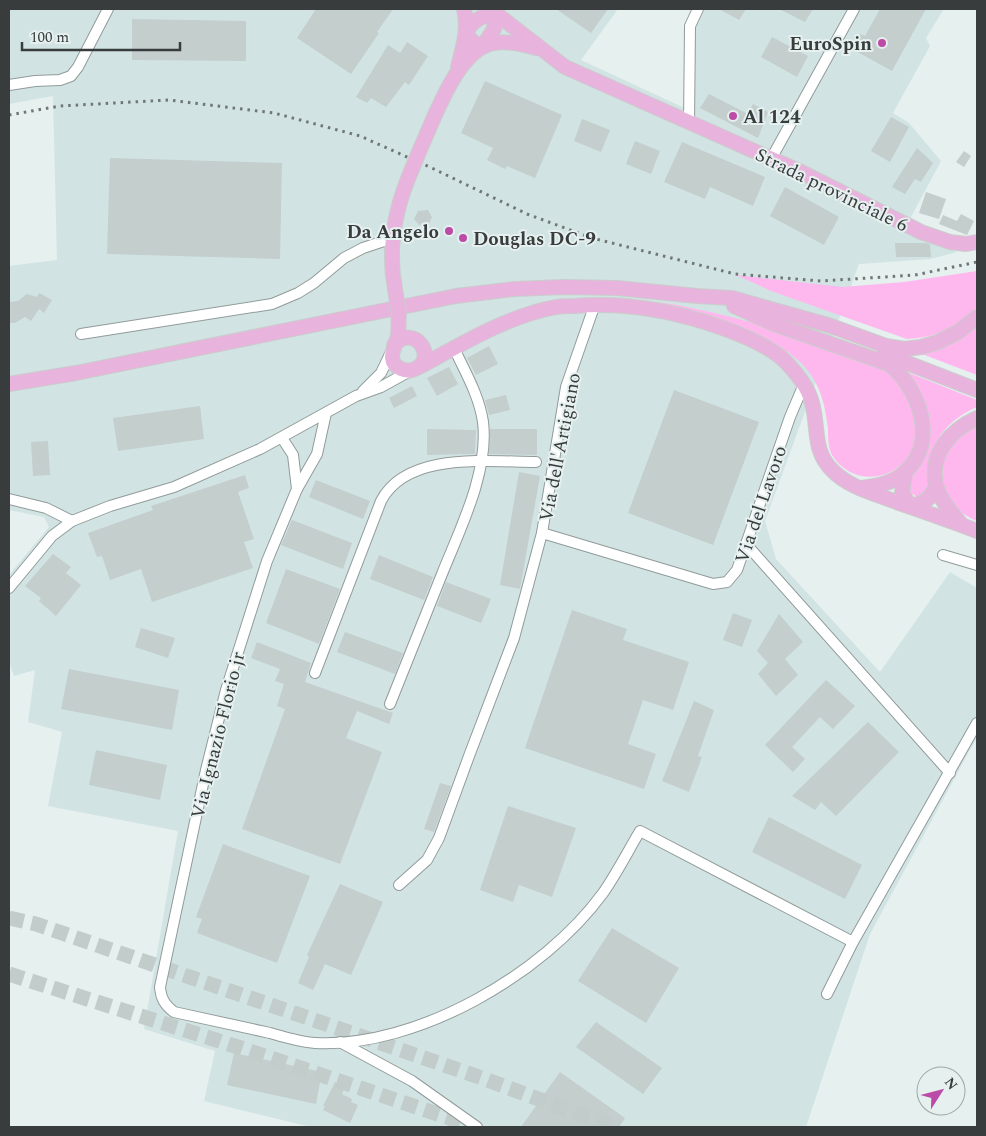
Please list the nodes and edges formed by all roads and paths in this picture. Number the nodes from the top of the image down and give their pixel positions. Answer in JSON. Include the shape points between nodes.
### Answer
{"nodes":[{"id":1,"x":108,"y":9,"type":"edge"},
{"id":2,"x":464,"y":9,"type":"edge"},
{"id":3,"x":698,"y":9,"type":"edge"},
{"id":4,"x":854,"y":9,"type":"edge"},
{"id":5,"x":492,"y":11,"type":"edge"},
{"id":6,"x":466,"y":33,"type":"junction"},
{"id":7,"x":483,"y":46,"type":"junction"},
{"id":8,"x":540,"y":48,"type":"junction"},
{"id":9,"x":456,"y":73,"type":"junction"},
{"id":10,"x":9,"y":85,"type":"edge"},
{"id":11,"x":689,"y":123,"type":"junction"},
{"id":12,"x":771,"y":159,"type":"junction"},
{"id":13,"x":393,"y":238,"type":"junction"},
{"id":14,"x":977,"y":242,"type":"edge"},
{"id":15,"x":697,"y":296,"type":"junction"},
{"id":16,"x":596,"y":304,"type":"junction"},
{"id":17,"x":734,"y":306,"type":"junction"},
{"id":18,"x":399,"y":315,"type":"junction"},
{"id":19,"x":977,"y":317,"type":"edge"},
{"id":20,"x":81,"y":334,"type":"dead end"},
{"id":21,"x":418,"y":342,"type":"junction"},
{"id":22,"x":393,"y":348,"type":"junction"},
{"id":23,"x":454,"y":348,"type":"junction"},
{"id":24,"x":414,"y":369,"type":"junction"},
{"id":25,"x":9,"y":384,"type":"edge"},
{"id":26,"x":804,"y":384,"type":"junction"},
{"id":27,"x":977,"y":390,"type":"edge"},
{"id":28,"x":356,"y":396,"type":"junction"},
{"id":29,"x":326,"y":413,"type":"junction"},
{"id":30,"x":977,"y":418,"type":"edge"},
{"id":31,"x":282,"y":438,"type":"junction"},
{"id":32,"x":480,"y":462,"type":"junction"},
{"id":33,"x":536,"y":462,"type":"dead end"},
{"id":34,"x":905,"y":473,"type":"junction"},
{"id":35,"x":936,"y":486,"type":"junction"},
{"id":36,"x":860,"y":488,"type":"junction"},
{"id":37,"x":296,"y":489,"type":"junction"},
{"id":38,"x":9,"y":499,"type":"edge"},
{"id":39,"x":910,"y":506,"type":"junction"},
{"id":40,"x":72,"y":521,"type":"junction"},
{"id":41,"x":961,"y":525,"type":"junction"},
{"id":42,"x":977,"y":531,"type":"edge"},
{"id":43,"x":542,"y":534,"type":"junction"},
{"id":44,"x":746,"y":544,"type":"junction"},
{"id":45,"x":943,"y":555,"type":"dead end"},
{"id":46,"x":977,"y":565,"type":"edge"},
{"id":47,"x":9,"y":588,"type":"edge"},
{"id":48,"x":315,"y":673,"type":"dead end"},
{"id":49,"x":390,"y":704,"type":"dead end"},
{"id":50,"x":977,"y":723,"type":"edge"},
{"id":51,"x":950,"y":773,"type":"junction"},
{"id":52,"x":399,"y":885,"type":"dead end"},
{"id":53,"x":853,"y":942,"type":"junction"},
{"id":54,"x":827,"y":994,"type":"dead end"},
{"id":55,"x":340,"y":1042,"type":"junction"},
{"id":56,"x":477,"y":1127,"type":"edge"}],
"edges":[{"from":1,"to":10,"type":"street","via":[[71,76]]},
{"from":2,"to":6,"type":"main road"},
{"from":3,"to":11,"type":"street","via":[[690,26]]},
{"from":4,"to":12,"type":"street"},
{"from":5,"to":6,"type":"main road","via":[[476,20]]},
{"from":5,"to":7,"type":"main road","via":[[494,29]]},
{"from":5,"to":8,"type":"main road","name":"Strada provinciale 6"},
{"from":6,"to":7,"type":"main road","via":[[471,41]]},
{"from":6,"to":9,"type":"main road"},
{"from":7,"to":8,"type":"main road","via":[[507,42]]},
{"from":7,"to":9,"type":"main road"},
{"from":8,"to":11,"type":"main road","name":"Strada provinciale 6","via":[[565,67]]},
{"from":9,"to":13,"type":"main road","bridge":true,"via":[[401,194]]},
{"from":11,"to":12,"type":"main road","name":"Strada provinciale 6"},
{"from":12,"to":14,"type":"main road","name":"Strada provinciale 6","via":[[921,232],[950,242]]},
{"from":13,"to":18,"type":"main road","bridge":true,"via":[[391,258]]},
{"from":13,"to":20,"type":"street","via":[[344,258],[314,283],[272,304]]},
{"from":15,"to":17,"type":"main road"},
{"from":15,"to":19,"type":"main road","via":[[732,298],[904,349],[938,342]]},
{"from":15,"to":25,"type":"main road","via":[[618,288],[565,287],[485,292]]},
{"from":16,"to":23,"type":"main road","via":[[558,306],[531,314]]},
{"from":16,"to":26,"type":"main road","via":[[679,314],[724,328],[764,346],[784,361]]},
{"from":16,"to":43,"type":"street","name":"Via dell'Artigiano","via":[[566,387]]},
{"from":17,"to":27,"type":"main road","via":[[826,333]]},
{"from":17,"to":34,"type":"main road","via":[[774,324],[889,364],[900,373],[922,414],[922,440],[916,459]]},
{"from":18,"to":21,"type":"main road"},
{"from":18,"to":22,"type":"main road","via":[[398,336]]},
{"from":21,"to":22,"type":"main road","via":[[403,338]]},
{"from":21,"to":23,"type":"main road","via":[[438,349]]},
{"from":21,"to":24,"type":"main road","via":[[425,354],[422,363]]},
{"from":22,"to":24,"type":"main road","via":[[396,365],[405,370]]},
{"from":22,"to":28,"type":"street","via":[[381,373]]},
{"from":23,"to":24,"type":"main road"},
{"from":23,"to":32,"type":"street","via":[[480,406],[483,439]]},
{"from":24,"to":28,"type":"street"},
{"from":26,"to":36,"type":"main road","via":[[812,403],[818,445],[823,457],[836,474]]},
{"from":26,"to":44,"type":"street","name":"Via del Lavoro"},
{"from":28,"to":29,"type":"street"},
{"from":29,"to":31,"type":"street"},
{"from":29,"to":37,"type":"street","name":"Via Ignazio Florio jr","via":[[317,454]]},
{"from":30,"to":35,"type":"main road","via":[[946,438],[938,452]]},
{"from":31,"to":37,"type":"street","via":[[293,455]]},
{"from":31,"to":40,"type":"street","via":[[174,487]]},
{"from":32,"to":33,"type":"street"},
{"from":32,"to":48,"type":"street","via":[[447,463],[417,471],[393,484],[385,493]]},
{"from":32,"to":49,"type":"street","via":[[470,502]]},
{"from":34,"to":36,"type":"main road","via":[[882,484]]},
{"from":34,"to":39,"type":"main road","via":[[902,494]]},
{"from":35,"to":39,"type":"main road","via":[[922,504]]},
{"from":35,"to":41,"type":"main road"},
{"from":36,"to":39,"type":"main road"},
{"from":37,"to":55,"type":"street","name":"Via Ignazio Florio jr","via":[[267,561],[226,690],[160,987],[161,997],[174,1012],[313,1043]]},
{"from":38,"to":40,"type":"street","via":[[46,508]]},
{"from":39,"to":41,"type":"main road"},
{"from":40,"to":47,"type":"street","via":[[52,536]]},
{"from":41,"to":42,"type":"main road"},
{"from":43,"to":44,"type":"street","name":"Via del Lavoro","via":[[714,584],[727,582],[737,570]]},
{"from":43,"to":52,"type":"street","name":"Via dell'Artigiano","via":[[514,638],[439,838],[427,860]]},
{"from":44,"to":51,"type":"street"},
{"from":45,"to":46,"type":"street"},
{"from":50,"to":51,"type":"street"},
{"from":51,"to":53,"type":"street"},
{"from":53,"to":54,"type":"street"},
{"from":53,"to":55,"type":"street","via":[[640,831],[603,893],[573,928],[496,989],[452,1012],[413,1027],[378,1038]]},
{"from":55,"to":56,"type":"street","via":[[412,1081]]}]}
